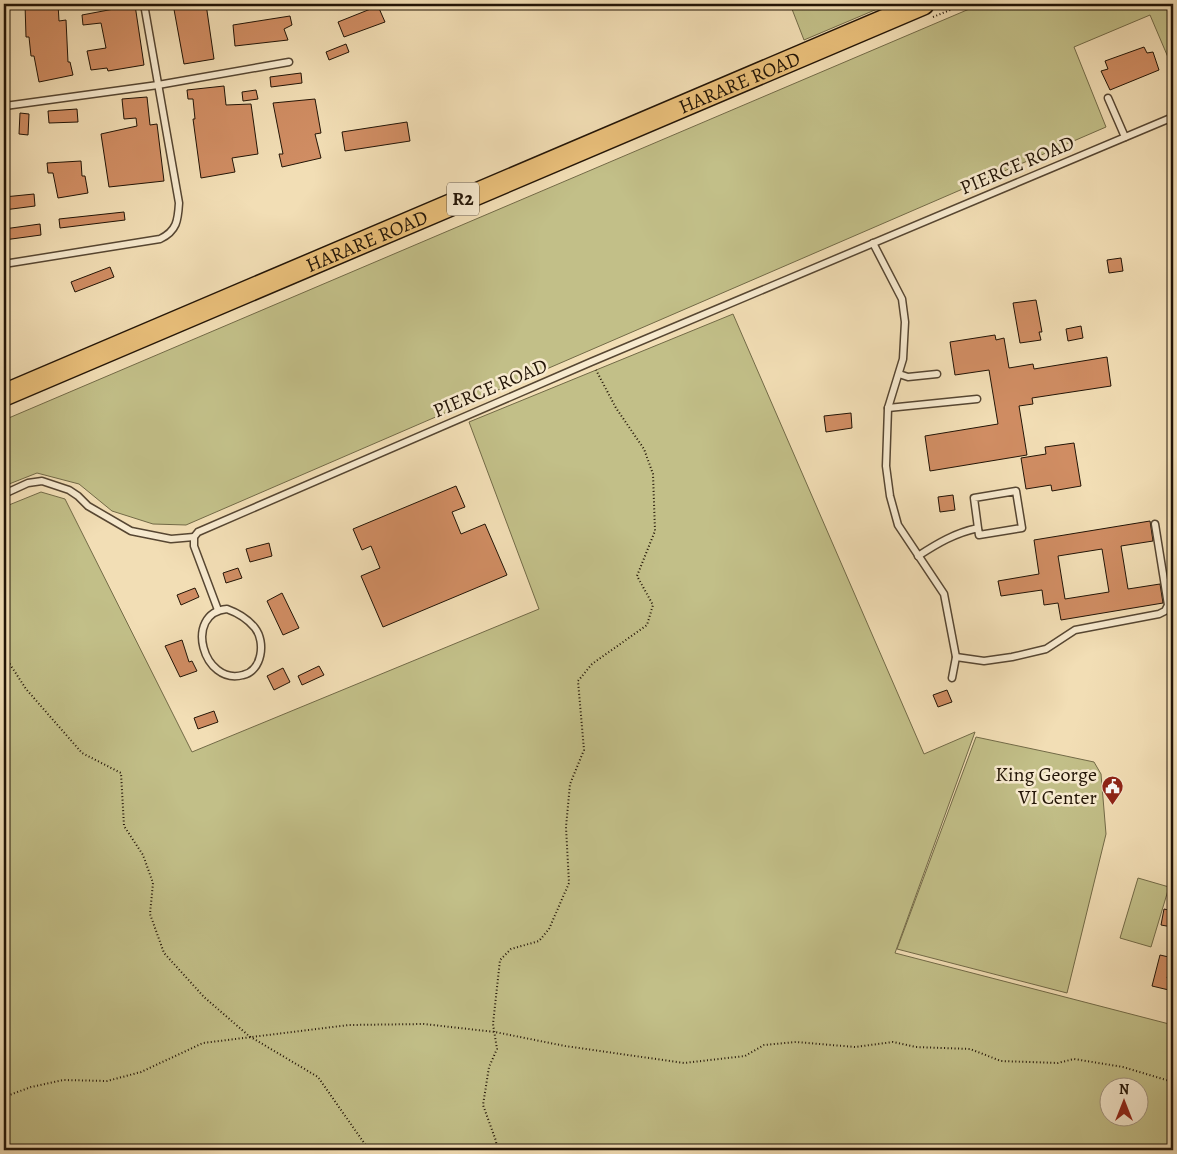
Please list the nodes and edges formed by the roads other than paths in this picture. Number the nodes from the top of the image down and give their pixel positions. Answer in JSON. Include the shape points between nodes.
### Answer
{"nodes":[{"id":1,"x":144,"y":4,"type":"edge"},
{"id":2,"x":923,"y":4,"type":"edge"},
{"id":3,"x":289,"y":62,"type":"dead end"},
{"id":4,"x":158,"y":85,"type":"junction"},
{"id":5,"x":1108,"y":98,"type":"dead end"},
{"id":6,"x":5,"y":106,"type":"edge"},
{"id":7,"x":1173,"y":116,"type":"edge"},
{"id":8,"x":1125,"y":137,"type":"junction"},
{"id":9,"x":873,"y":243,"type":"junction"},
{"id":10,"x":4,"y":264,"type":"edge"},
{"id":11,"x":898,"y":374,"type":"junction"},
{"id":12,"x":937,"y":374,"type":"dead end"},
{"id":13,"x":4,"y":395,"type":"edge"},
{"id":14,"x":977,"y":399,"type":"dead end"},
{"id":15,"x":888,"y":408,"type":"junction"},
{"id":16,"x":4,"y":494,"type":"edge"},
{"id":17,"x":1155,"y":524,"type":"dead end"},
{"id":18,"x":978,"y":528,"type":"junction"},
{"id":19,"x":194,"y":537,"type":"junction"},
{"id":20,"x":918,"y":556,"type":"junction"},
{"id":21,"x":218,"y":610,"type":"junction"},
{"id":22,"x":956,"y":657,"type":"junction"},
{"id":23,"x":952,"y":678,"type":"dead end"}],
"edges":[{"from":1,"to":4,"type":"lane"},
{"from":2,"to":13,"type":"highway","name":"HARARE ROAD","number":"R2"},
{"from":3,"to":4,"type":"lane"},
{"from":4,"to":6,"type":"lane"},
{"from":4,"to":10,"type":"lane","via":[[179,203],[176,226],[169,235]]},
{"from":5,"to":8,"type":"lane"},
{"from":7,"to":8,"type":"lane","name":"PIERCE ROAD"},
{"from":8,"to":9,"type":"lane","name":"PIERCE ROAD"},
{"from":9,"to":11,"type":"lane","via":[[902,299],[905,343]]},
{"from":9,"to":19,"type":"lane","name":"PIERCE ROAD","via":[[198,532]]},
{"from":11,"to":12,"type":"lane","via":[[908,377]]},
{"from":11,"to":15,"type":"lane"},
{"from":14,"to":15,"type":"lane"},
{"from":15,"to":20,"type":"lane","via":[[886,466],[890,496],[898,525]]},
{"from":16,"to":19,"type":"lane","via":[[28,483],[42,481],[69,490],[88,506],[131,531],[171,539]]},
{"from":17,"to":22,"type":"lane","via":[[1168,605],[1166,611],[1075,630],[1046,649],[1012,657],[984,661]]},
{"from":18,"to":18,"type":"lane","via":[[974,498],[1016,491],[1022,528],[979,535]]},
{"from":18,"to":20,"type":"lane","via":[[940,541]]},
{"from":19,"to":21,"type":"lane","via":[[201,569]]},
{"from":20,"to":22,"type":"lane","via":[[944,594]]},
{"from":21,"to":21,"type":"lane","via":[[210,615],[201,634],[206,654],[217,670],[238,677],[247,674],[256,668],[260,659],[260,638],[256,629],[236,612]]},
{"from":22,"to":23,"type":"lane"}]}
